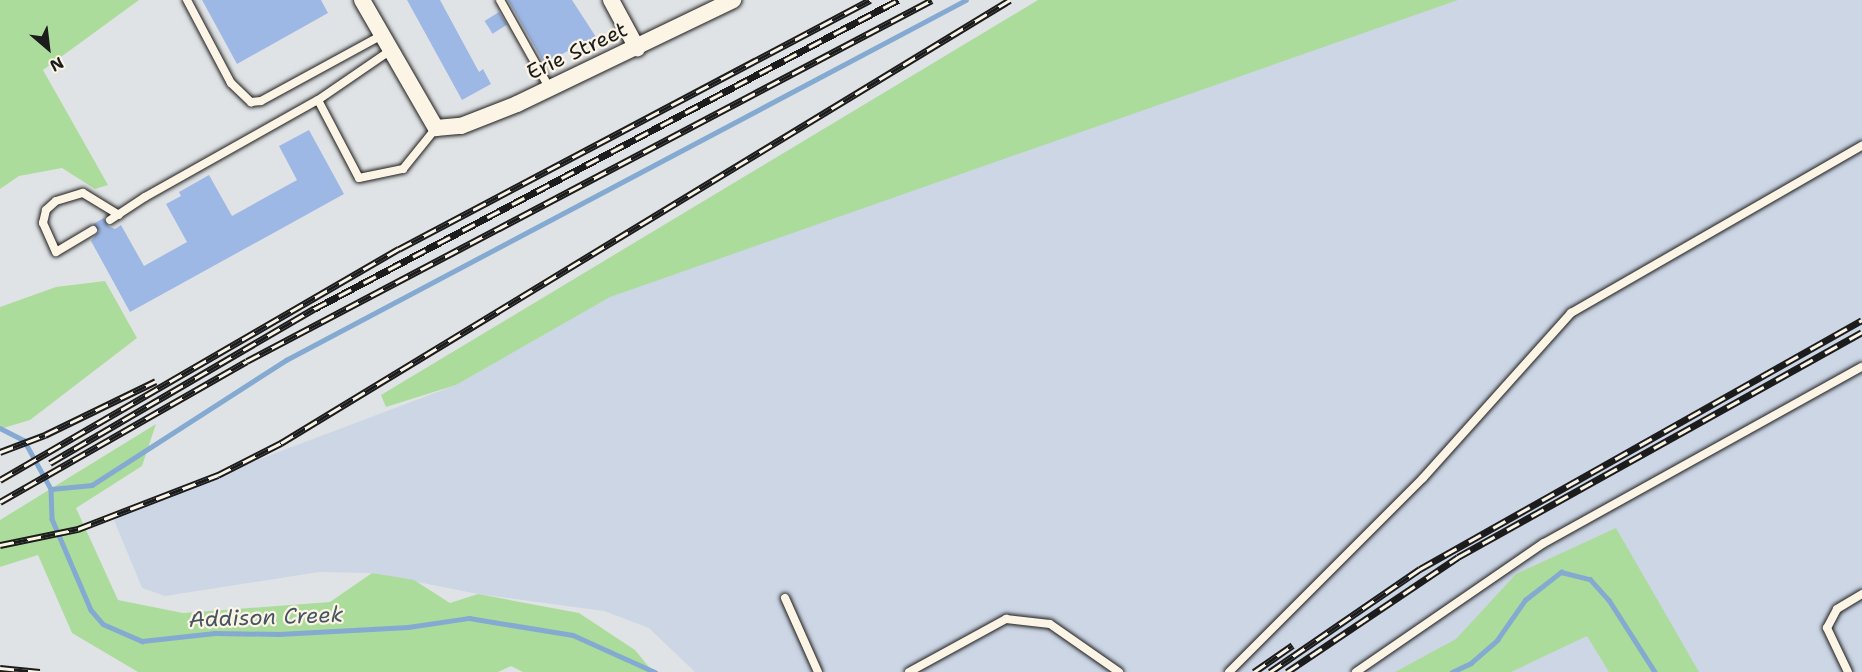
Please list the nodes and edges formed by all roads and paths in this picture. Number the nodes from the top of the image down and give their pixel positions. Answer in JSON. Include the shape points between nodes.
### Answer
{"nodes":[{"id":1,"x":187,"y":0,"type":"edge"},
{"id":2,"x":362,"y":0,"type":"edge"},
{"id":3,"x":500,"y":0,"type":"edge"},
{"id":4,"x":611,"y":0,"type":"edge"},
{"id":5,"x":731,"y":0,"type":"edge"},
{"id":6,"x":382,"y":35,"type":"junction"},
{"id":7,"x":637,"y":48,"type":"junction"},
{"id":8,"x":391,"y":50,"type":"junction"},
{"id":9,"x":550,"y":89,"type":"junction"},
{"id":10,"x":318,"y":100,"type":"junction"},
{"id":11,"x":436,"y":128,"type":"junction"},
{"id":12,"x":1862,"y":146,"type":"edge"},
{"id":13,"x":118,"y":214,"type":"junction"},
{"id":14,"x":110,"y":220,"type":"dead end"},
{"id":15,"x":93,"y":230,"type":"dead end"},
{"id":16,"x":1862,"y":367,"type":"edge"},
{"id":17,"x":1862,"y":594,"type":"edge"},
{"id":18,"x":785,"y":598,"type":"dead end"},
{"id":19,"x":818,"y":672,"type":"edge"},
{"id":20,"x":909,"y":672,"type":"edge"},
{"id":21,"x":1119,"y":672,"type":"edge"},
{"id":22,"x":1229,"y":672,"type":"edge"},
{"id":23,"x":1356,"y":672,"type":"edge"},
{"id":24,"x":1848,"y":672,"type":"edge"}],
"edges":[{"from":1,"to":6,"type":"lane","via":[[231,83],[251,102],[261,101]]},
{"from":2,"to":6,"type":"street"},
{"from":3,"to":9,"type":"lane"},
{"from":4,"to":7,"type":"street"},
{"from":5,"to":7,"type":"street","name":"Erie Street"},
{"from":6,"to":8,"type":"street"},
{"from":7,"to":9,"type":"street","name":"Erie Street"},
{"from":8,"to":10,"type":"lane"},
{"from":8,"to":11,"type":"street"},
{"from":9,"to":11,"type":"street","name":"Erie Street","via":[[461,126]]},
{"from":10,"to":11,"type":"lane","via":[[359,178],[403,169]]},
{"from":10,"to":13,"type":"lane"},
{"from":12,"to":22,"type":"lane","via":[[1571,313],[1423,478]]},
{"from":13,"to":14,"type":"lane"},
{"from":13,"to":15,"type":"lane","via":[[83,194],[56,201],[46,210],[43,223],[57,252]]},
{"from":16,"to":23,"type":"lane","via":[[1544,543]]},
{"from":17,"to":24,"type":"lane","via":[[1837,609],[1827,628]]},
{"from":18,"to":19,"type":"lane"},
{"from":20,"to":21,"type":"lane","via":[[1005,619],[1050,624]]}]}
